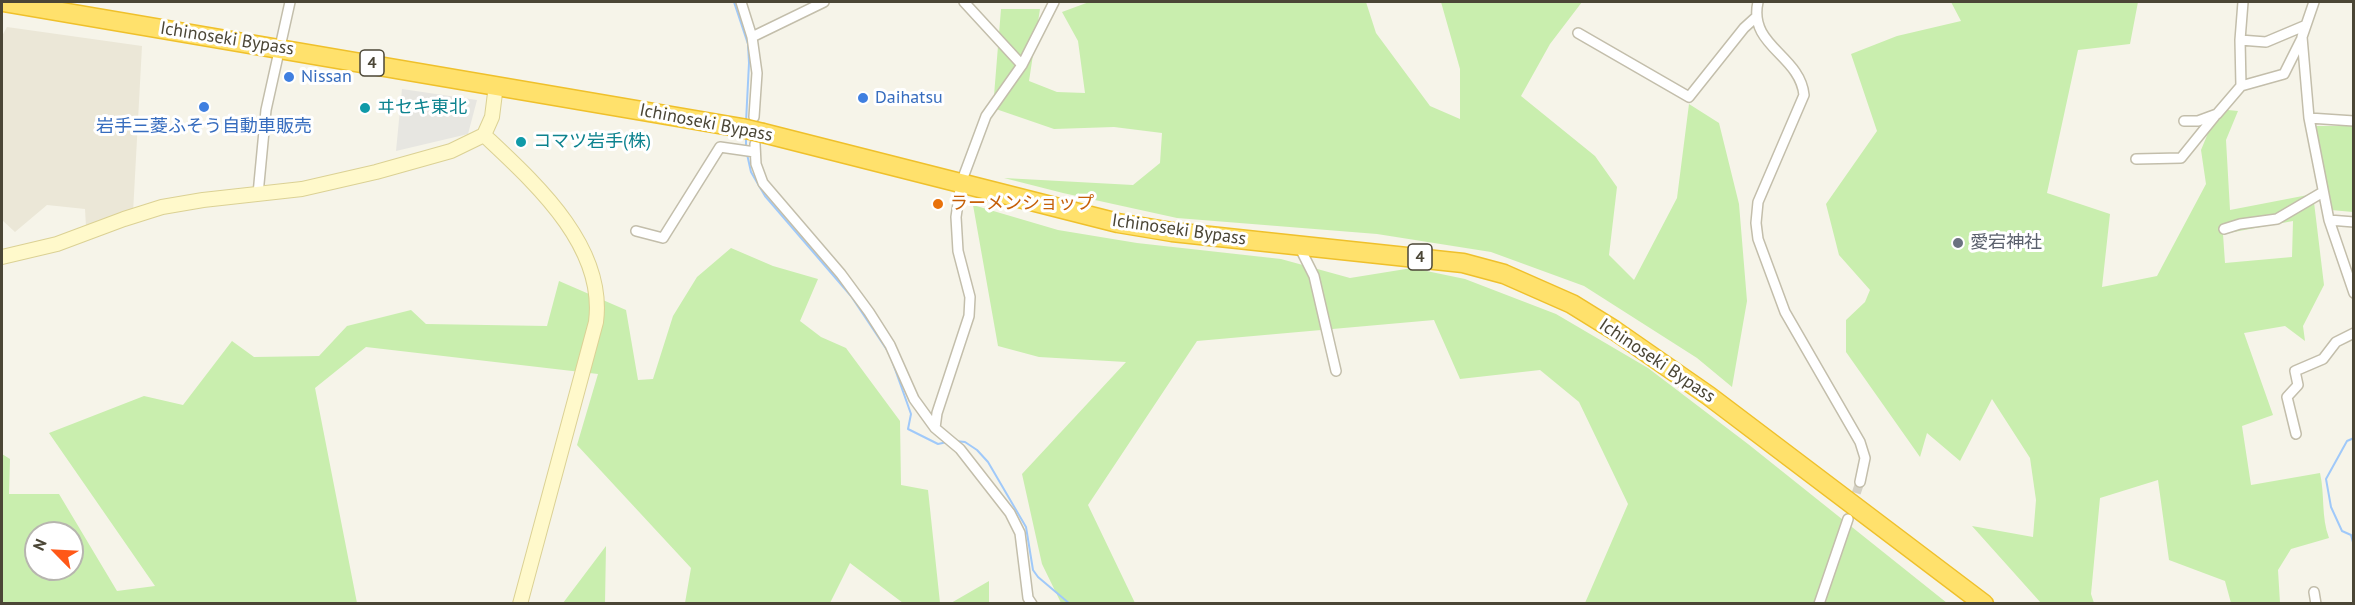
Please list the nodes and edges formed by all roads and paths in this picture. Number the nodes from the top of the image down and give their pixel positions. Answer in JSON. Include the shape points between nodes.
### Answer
{"nodes":[{"id":1,"x":3,"y":2,"type":"edge"},
{"id":2,"x":290,"y":2,"type":"edge"},
{"id":3,"x":741,"y":2,"type":"edge"},
{"id":4,"x":824,"y":2,"type":"edge"},
{"id":5,"x":964,"y":2,"type":"edge"},
{"id":6,"x":1054,"y":2,"type":"edge"},
{"id":7,"x":1759,"y":2,"type":"edge"},
{"id":8,"x":2243,"y":2,"type":"edge"},
{"id":9,"x":2314,"y":2,"type":"edge"},
{"id":10,"x":1755,"y":18,"type":"junction"},
{"id":11,"x":2304,"y":26,"type":"junction"},
{"id":12,"x":1578,"y":33,"type":"dead end"},
{"id":13,"x":752,"y":37,"type":"junction"},
{"id":14,"x":2302,"y":38,"type":"junction"},
{"id":15,"x":2240,"y":40,"type":"junction"},
{"id":16,"x":281,"y":48,"type":"junction"},
{"id":17,"x":1022,"y":65,"type":"junction"},
{"id":18,"x":496,"y":85,"type":"junction"},
{"id":19,"x":2241,"y":86,"type":"junction"},
{"id":20,"x":2217,"y":114,"type":"junction"},
{"id":21,"x":2309,"y":118,"type":"junction"},
{"id":22,"x":2184,"y":121,"type":"dead end"},
{"id":23,"x":2354,"y":121,"type":"edge"},
{"id":24,"x":748,"y":123,"type":"junction"},
{"id":25,"x":484,"y":135,"type":"junction"},
{"id":26,"x":758,"y":143,"type":"junction"},
{"id":27,"x":2136,"y":159,"type":"dead end"},
{"id":28,"x":961,"y":183,"type":"junction"},
{"id":29,"x":2323,"y":192,"type":"junction"},
{"id":30,"x":258,"y":194,"type":"junction"},
{"id":31,"x":2329,"y":220,"type":"junction"},
{"id":32,"x":2354,"y":222,"type":"edge"},
{"id":33,"x":2224,"y":229,"type":"dead end"},
{"id":34,"x":636,"y":231,"type":"dead end"},
{"id":35,"x":1299,"y":246,"type":"junction"},
{"id":36,"x":2,"y":257,"type":"edge"},
{"id":37,"x":2354,"y":293,"type":"edge"},
{"id":38,"x":2354,"y":333,"type":"edge"},
{"id":39,"x":1336,"y":371,"type":"dead end"},
{"id":40,"x":934,"y":428,"type":"junction"},
{"id":41,"x":2296,"y":434,"type":"dead end"},
{"id":42,"x":1860,"y":482,"type":"tunnel mouth"},
{"id":43,"x":1848,"y":519,"type":"dead end"},
{"id":44,"x":2314,"y":592,"type":"dead end"},
{"id":45,"x":520,"y":603,"type":"edge"},
{"id":46,"x":1032,"y":603,"type":"edge"},
{"id":47,"x":1819,"y":603,"type":"edge"},
{"id":48,"x":1984,"y":603,"type":"edge"},
{"id":49,"x":2316,"y":603,"type":"edge"}],
"edges":[{"from":1,"to":16,"type":"highway","name":"Ichinoseki Bypass","number":"4"},
{"from":2,"to":16,"type":"street"},
{"from":3,"to":13,"type":"street"},
{"from":4,"to":13,"type":"street"},
{"from":5,"to":17,"type":"street"},
{"from":6,"to":17,"type":"street"},
{"from":7,"to":10,"type":"street"},
{"from":8,"to":15,"type":"street"},
{"from":9,"to":11,"type":"street"},
{"from":10,"to":12,"type":"street","via":[[1689,97]]},
{"from":10,"to":42,"type":"street","via":[[1760,31],[1803,84],[1804,95],[1758,202],[1758,239],[1785,312],[1860,442],[1865,458]]},
{"from":11,"to":14,"type":"street"},
{"from":11,"to":15,"type":"street","via":[[2266,42]]},
{"from":13,"to":24,"type":"street","via":[[757,73]]},
{"from":14,"to":19,"type":"street","via":[[2284,74]]},
{"from":14,"to":21,"type":"street"},
{"from":15,"to":19,"type":"street"},
{"from":16,"to":18,"type":"highway","name":"Ichinoseki Bypass","number":"4"},
{"from":16,"to":30,"type":"street","via":[[266,110]]},
{"from":17,"to":28,"type":"street","via":[[986,116]]},
{"from":18,"to":24,"type":"highway","name":"Ichinoseki Bypass","number":"4"},
{"from":18,"to":25,"type":"street","via":[[492,117]]},
{"from":19,"to":20,"type":"street"},
{"from":20,"to":22,"type":"street"},
{"from":20,"to":27,"type":"street","via":[[2181,158]]},
{"from":21,"to":23,"type":"street"},
{"from":21,"to":29,"type":"street"},
{"from":24,"to":26,"type":"highway","name":"Ichinoseki Bypass","number":"4","bridge":true},
{"from":25,"to":30,"type":"street","via":[[451,151],[376,172],[302,189]]},
{"from":25,"to":45,"type":"street","via":[[528,178],[570,228],[589,265],[598,305]]},
{"from":26,"to":28,"type":"highway","name":"Ichinoseki Bypass","number":"4"},
{"from":26,"to":34,"type":"street","via":[[720,147],[663,238]]},
{"from":26,"to":40,"type":"street","via":[[756,164],[763,183],[869,312],[890,345],[914,399]]},
{"from":28,"to":35,"type":"highway","name":"Ichinoseki Bypass","number":"4","via":[[1118,223]]},
{"from":28,"to":40,"type":"street","via":[[957,251],[970,297],[969,316]]},
{"from":29,"to":31,"type":"street"},
{"from":29,"to":33,"type":"street","via":[[2277,219]]},
{"from":30,"to":36,"type":"street","via":[[162,207],[57,244]]},
{"from":31,"to":32,"type":"street"},
{"from":31,"to":37,"type":"street"},
{"from":35,"to":39,"type":"street","via":[[1314,276]]},
{"from":35,"to":48,"type":"highway","name":"Ichinoseki Bypass","number":"4","via":[[1462,263],[1504,274],[1572,304],[1709,396]]},
{"from":38,"to":41,"type":"street","via":[[2336,342],[2323,359],[2295,371],[2298,385],[2287,397]]},
{"from":40,"to":46,"type":"street","via":[[957,446],[1010,513],[1020,533],[1028,598]]},
{"from":43,"to":47,"type":"street"},
{"from":44,"to":49,"type":"street"}]}
